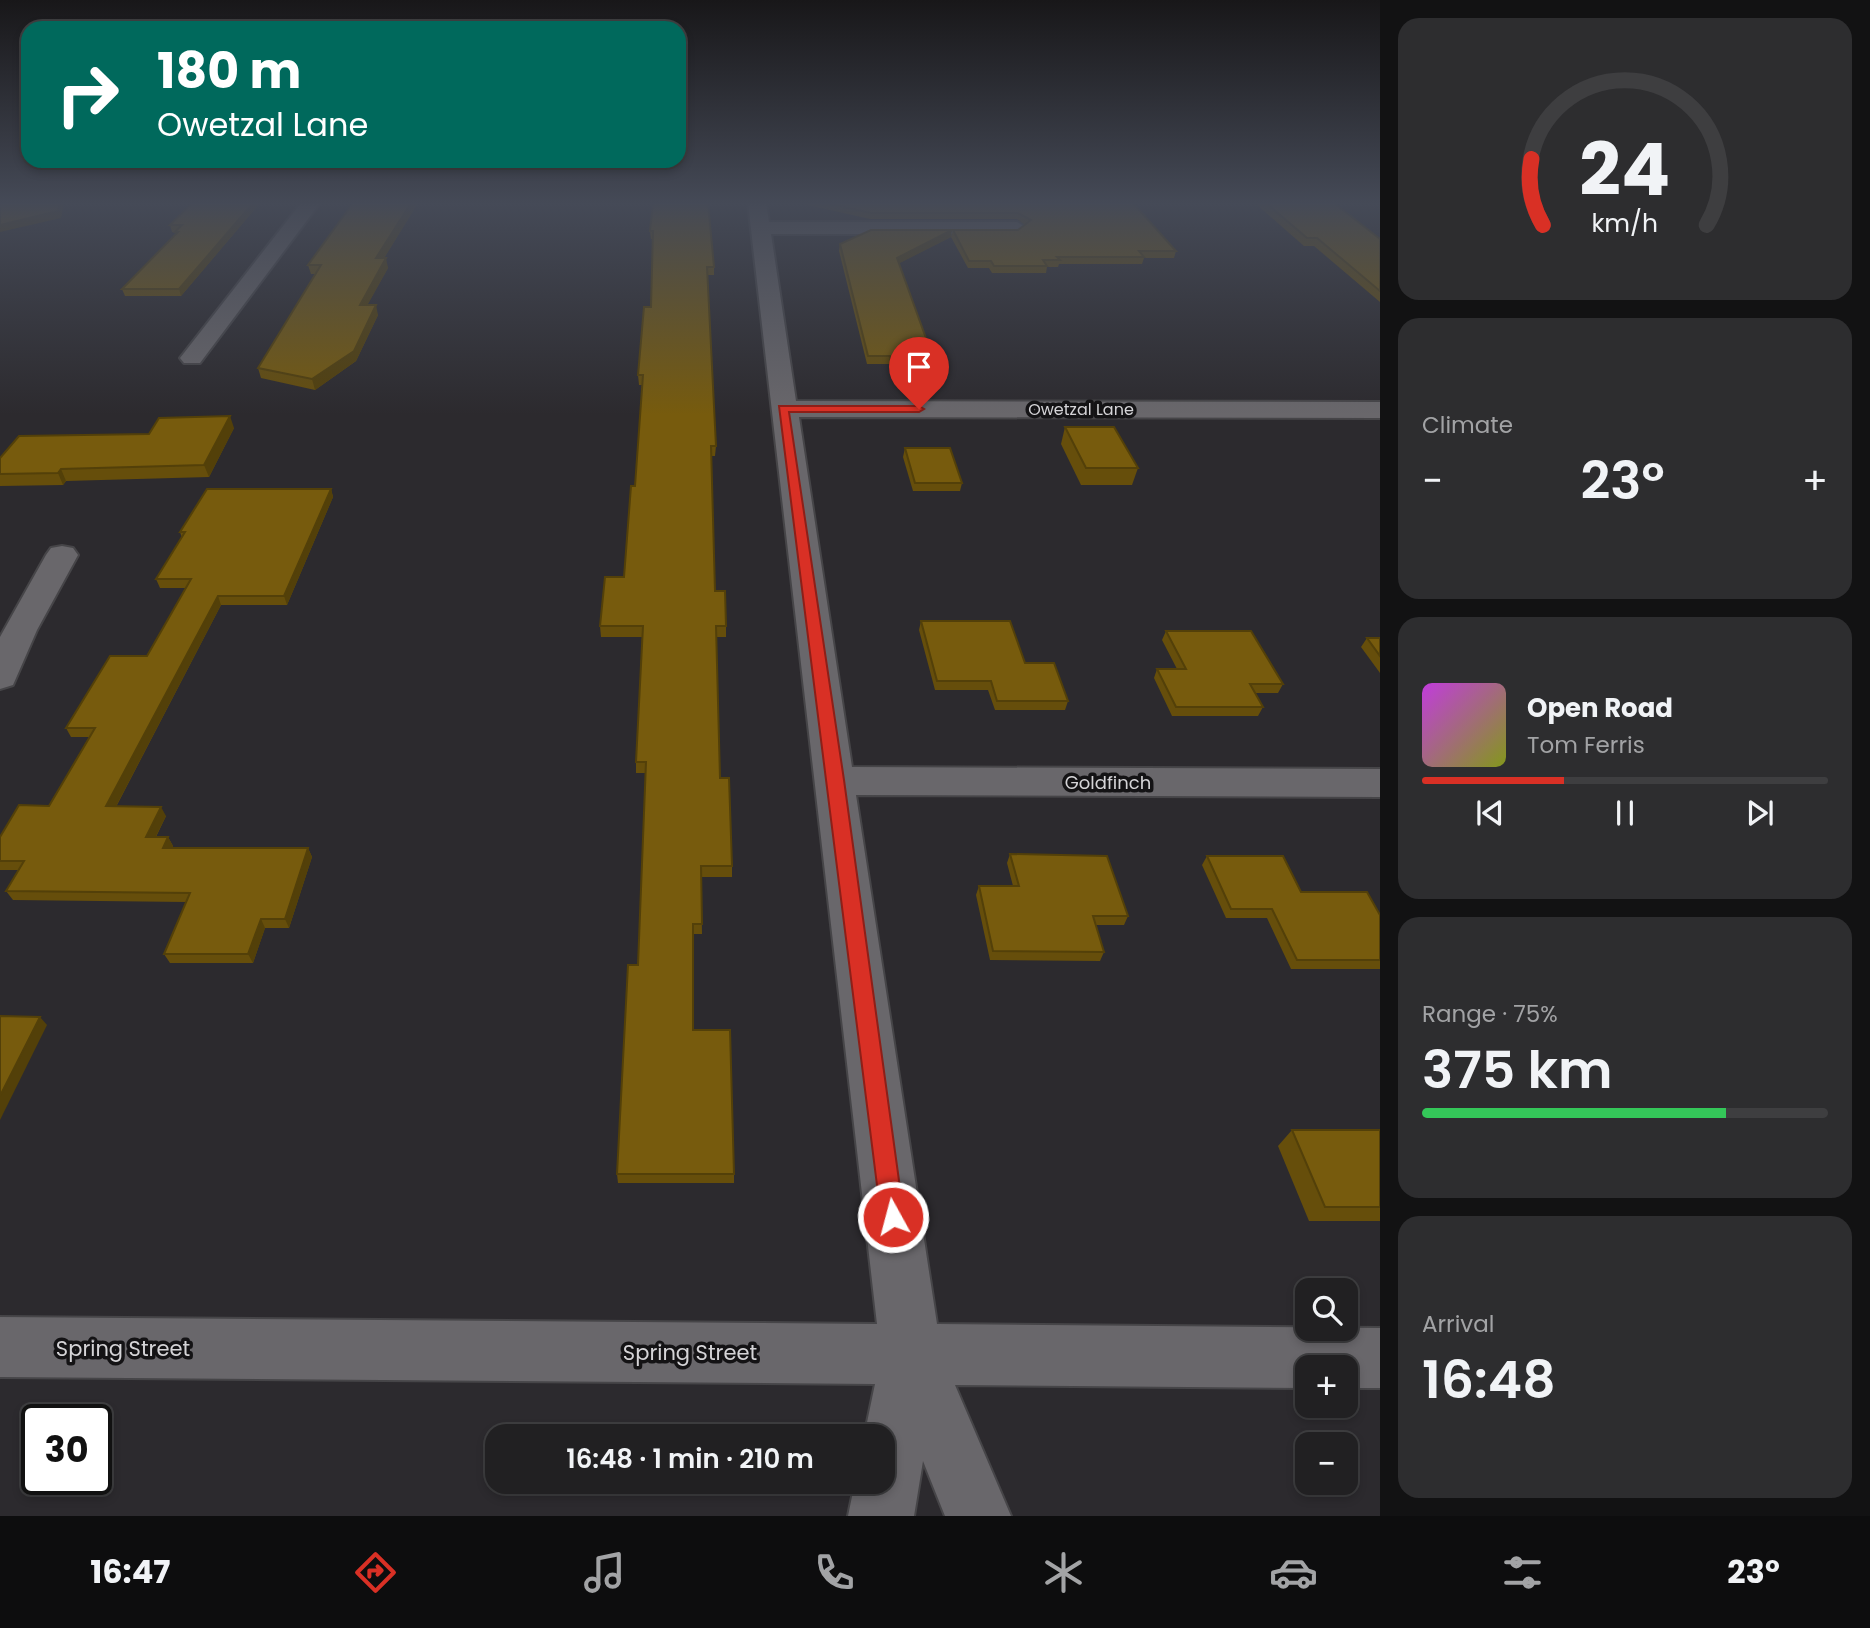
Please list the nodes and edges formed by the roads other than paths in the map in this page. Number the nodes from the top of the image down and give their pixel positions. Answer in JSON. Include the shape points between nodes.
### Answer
{"nodes":[{"id":1,"x":257,"y":274,"type":"edge"},
{"id":2,"x":766,"y":274,"type":"edge"},
{"id":3,"x":192,"y":358,"type":"dead end"},
{"id":4,"x":783,"y":409,"type":"junction"},
{"id":5,"x":1380,"y":410,"type":"edge"},
{"id":6,"x":62,"y":555,"type":"dead end"},
{"id":7,"x":0,"y":677,"type":"edge"},
{"id":8,"x":836,"y":780,"type":"junction"},
{"id":9,"x":1380,"y":783,"type":"edge"},
{"id":10,"x":0,"y":1347,"type":"edge"},
{"id":11,"x":911,"y":1354,"type":"junction"},
{"id":12,"x":1380,"y":1358,"type":"edge"},
{"id":13,"x":881,"y":1516,"type":"edge"},
{"id":14,"x":978,"y":1516,"type":"edge"}],
"edges":[{"from":1,"to":3,"type":"street"},
{"from":2,"to":4,"type":"street"},
{"from":4,"to":5,"type":"street","name":"Owetzal Lane"},
{"from":4,"to":8,"type":"street"},
{"from":6,"to":7,"type":"street"},
{"from":8,"to":9,"type":"street","name":"Goldfinch"},
{"from":8,"to":11,"type":"street"},
{"from":10,"to":11,"type":"street","name":"Spring Street"},
{"from":11,"to":12,"type":"street","name":"Spring Street"},
{"from":11,"to":13,"type":"street"},
{"from":11,"to":14,"type":"street"}]}
